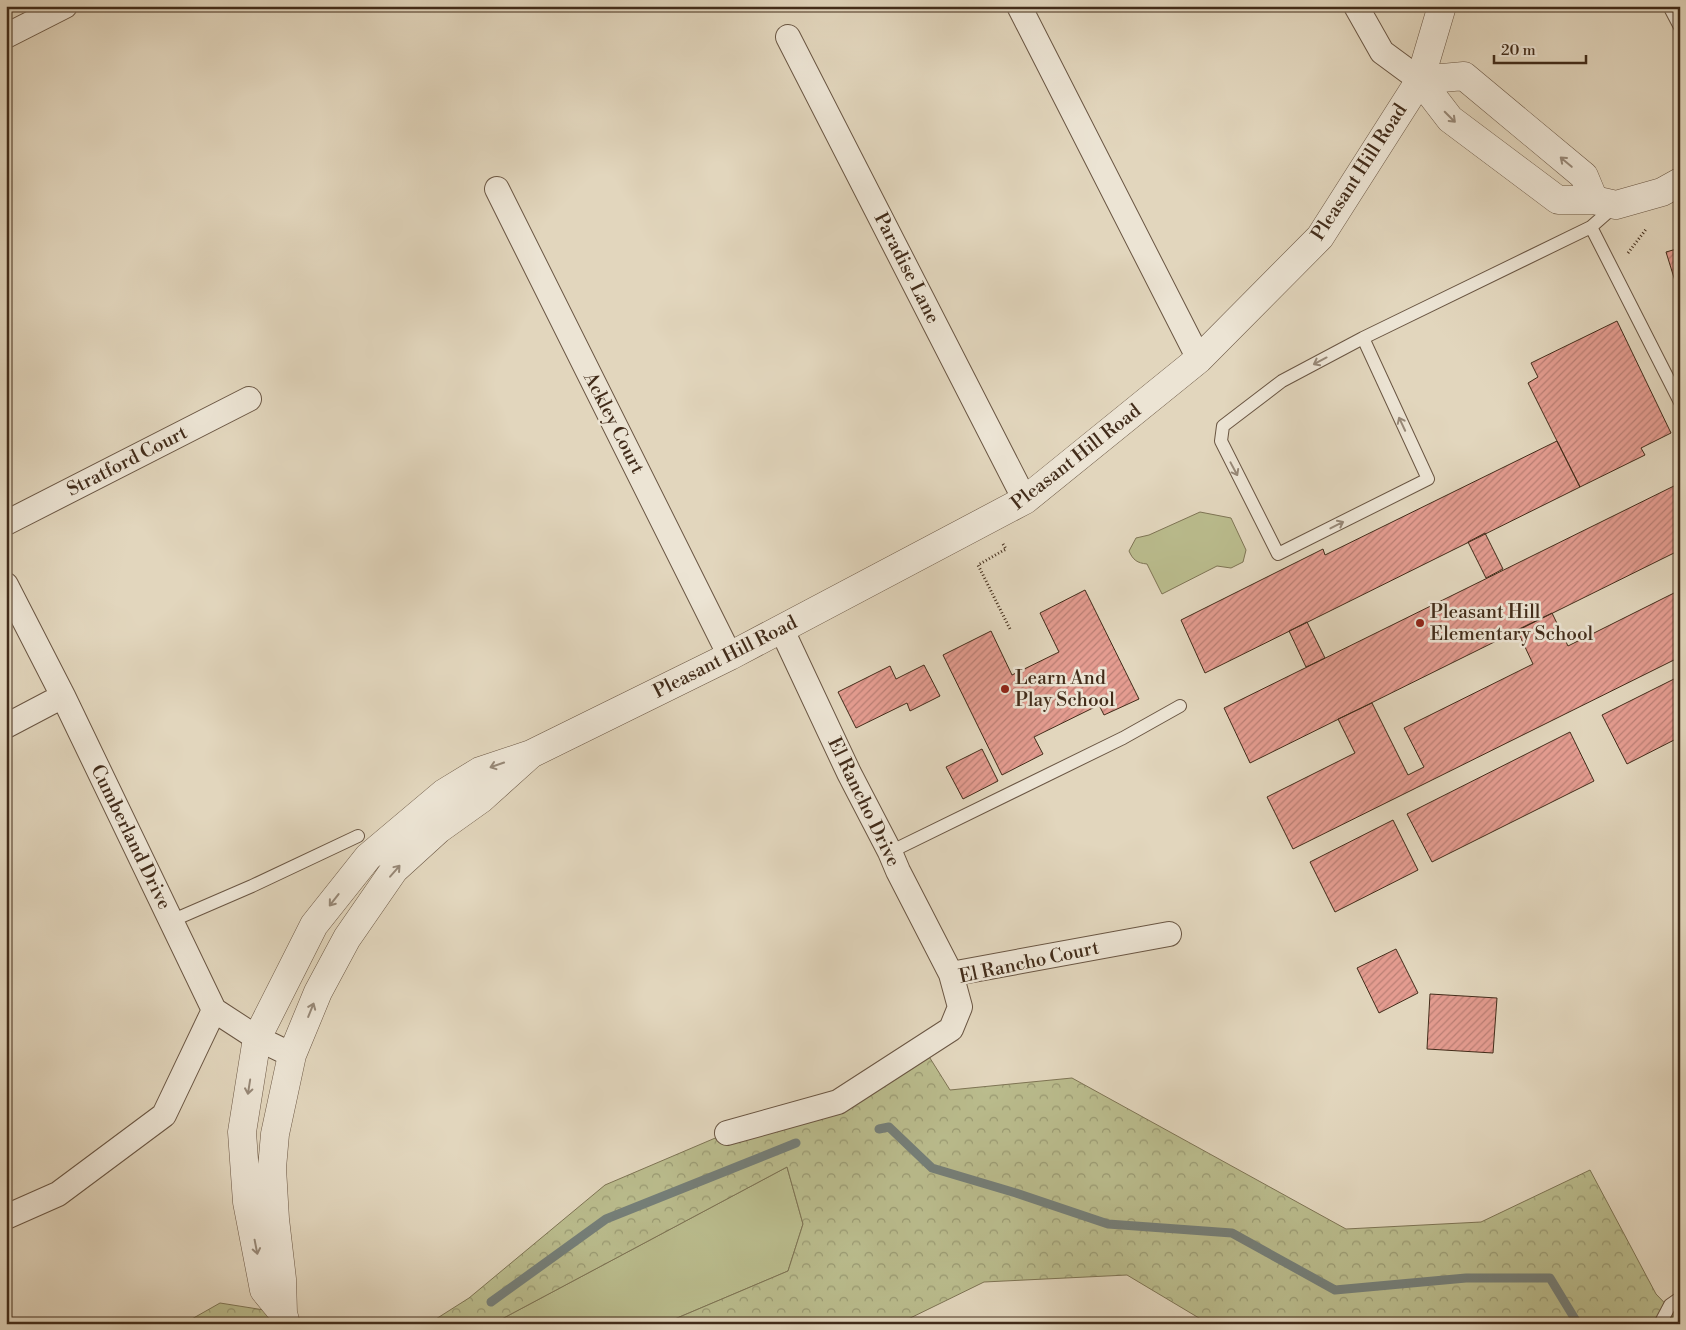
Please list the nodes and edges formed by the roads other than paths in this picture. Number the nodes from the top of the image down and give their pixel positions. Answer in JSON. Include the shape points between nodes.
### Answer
{"nodes":[{"id":1,"x":65,"y":6,"type":"edge"},
{"id":2,"x":1019,"y":6,"type":"edge"},
{"id":3,"x":1356,"y":6,"type":"edge"},
{"id":4,"x":1442,"y":6,"type":"edge"},
{"id":5,"x":1669,"y":6,"type":"edge"},
{"id":6,"x":1680,"y":27,"type":"edge"},
{"id":7,"x":6,"y":36,"type":"edge"},
{"id":8,"x":788,"y":37,"type":"dead end"},
{"id":9,"x":1420,"y":80,"type":"junction"},
{"id":10,"x":1680,"y":182,"type":"edge"},
{"id":11,"x":497,"y":190,"type":"dead end"},
{"id":12,"x":1605,"y":203,"type":"junction"},
{"id":13,"x":1591,"y":227,"type":"junction"},
{"id":14,"x":1362,"y":338,"type":"junction"},
{"id":15,"x":1199,"y":359,"type":"junction"},
{"id":16,"x":249,"y":399,"type":"dead end"},
{"id":17,"x":1680,"y":402,"type":"edge"},
{"id":18,"x":1026,"y":500,"type":"junction"},
{"id":19,"x":6,"y":523,"type":"edge"},
{"id":20,"x":6,"y":584,"type":"edge"},
{"id":21,"x":781,"y":628,"type":"junction"},
{"id":22,"x":730,"y":656,"type":"junction"},
{"id":23,"x":63,"y":696,"type":"junction"},
{"id":24,"x":1180,"y":706,"type":"dead end"},
{"id":25,"x":6,"y":726,"type":"edge"},
{"id":26,"x":531,"y":754,"type":"junction"},
{"id":27,"x":358,"y":836,"type":"dead end"},
{"id":28,"x":890,"y":852,"type":"junction"},
{"id":29,"x":171,"y":921,"type":"junction"},
{"id":30,"x":1169,"y":934,"type":"dead end"},
{"id":31,"x":951,"y":974,"type":"junction"},
{"id":32,"x":214,"y":1010,"type":"junction"},
{"id":33,"x":257,"y":1038,"type":"junction"},
{"id":34,"x":292,"y":1055,"type":"junction"},
{"id":35,"x":726,"y":1133,"type":"dead end"},
{"id":36,"x":6,"y":1217,"type":"edge"},
{"id":37,"x":1680,"y":1298,"type":"edge"},
{"id":38,"x":284,"y":1319,"type":"edge"},
{"id":39,"x":1660,"y":1324,"type":"edge"}],
"edges":[{"from":1,"to":7,"type":"street"},
{"from":2,"to":15,"type":"street"},
{"from":3,"to":9,"type":"street","via":[[1382,52]]},
{"from":4,"to":9,"type":"street","name":"Pleasant Hill Road"},
{"from":5,"to":6,"type":"lane"},
{"from":8,"to":18,"type":"street","name":"Paradise Lane"},
{"from":9,"to":12,"type":"street","one_way":true,"via":[[1450,119],[1558,200]]},
{"from":12,"to":9,"type":"street","one_way":true,"via":[[1584,176],[1464,76]]},
{"from":9,"to":15,"type":"street","name":"Pleasant Hill Road","via":[[1320,237]]},
{"from":10,"to":12,"type":"street","via":[[1662,192]]},
{"from":11,"to":22,"type":"street","name":"Ackley Court"},
{"from":12,"to":13,"type":"lane"},
{"from":13,"to":14,"type":"lane"},
{"from":13,"to":17,"type":"lane"},
{"from":14,"to":14,"type":"lane","one_way":true,"via":[[1282,381],[1223,426],[1221,441],[1224,448],[1278,554],[1428,479]]},
{"from":15,"to":18,"type":"street","name":"Pleasant Hill Road"},
{"from":16,"to":19,"type":"street","name":"Stratford Court"},
{"from":18,"to":21,"type":"street","name":"Pleasant Hill Road"},
{"from":20,"to":23,"type":"street","name":"Cumberland Drive"},
{"from":21,"to":22,"type":"street","name":"Pleasant Hill Road"},
{"from":21,"to":28,"type":"street","name":"El Rancho Drive"},
{"from":22,"to":26,"type":"street","name":"Pleasant Hill Road"},
{"from":23,"to":25,"type":"street"},
{"from":23,"to":29,"type":"street","name":"Cumberland Drive"},
{"from":24,"to":28,"type":"lane","via":[[1123,738]]},
{"from":26,"to":33,"type":"street","name":"Pleasant Hill Road","one_way":true,"via":[[480,771],[444,793],[368,856],[314,925]]},
{"from":34,"to":26,"type":"street","name":"Pleasant Hill Road","one_way":true,"via":[[318,992],[346,938],[394,870]]},
{"from":27,"to":29,"type":"lane"},
{"from":28,"to":31,"type":"street","name":"El Rancho Drive"},
{"from":29,"to":32,"type":"street","name":"Cumberland Drive"},
{"from":30,"to":31,"type":"street","name":"El Rancho Court"},
{"from":31,"to":35,"type":"street","name":"El Rancho Court","via":[[960,1007],[951,1029],[838,1102]]},
{"from":32,"to":33,"type":"street"},
{"from":32,"to":36,"type":"street","via":[[164,1115],[58,1194]]},
{"from":33,"to":34,"type":"street"},
{"from":33,"to":38,"type":"street","name":"Pleasant Hill Road","one_way":true,"via":[[242,1132],[247,1202],[264,1290]]},
{"from":34,"to":38,"type":"street","name":"Pleasant Hill Road","via":[[275,1134],[272,1168]]},
{"from":37,"to":39,"type":"lane","via":[[1670,1304]]}]}
